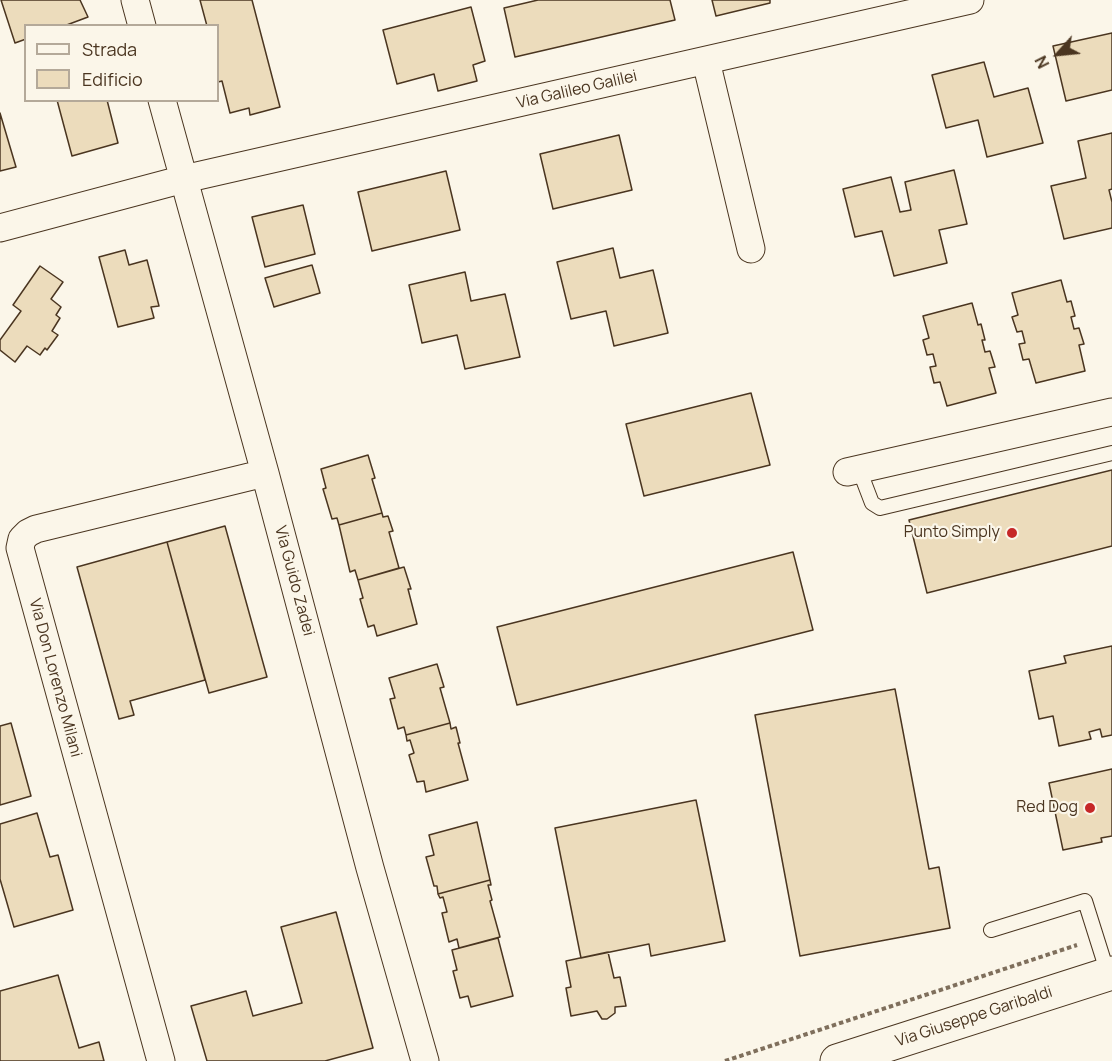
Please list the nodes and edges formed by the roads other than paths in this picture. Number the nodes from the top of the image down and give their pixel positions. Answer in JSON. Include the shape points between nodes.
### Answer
{"nodes":[{"id":1,"x":135,"y":0,"type":"edge"},
{"id":2,"x":970,"y":0,"type":"edge"},
{"id":3,"x":141,"y":24,"type":"edge"},
{"id":4,"x":706,"y":61,"type":"junction"},
{"id":5,"x":163,"y":102,"type":"edge"},
{"id":6,"x":184,"y":179,"type":"junction"},
{"id":7,"x":0,"y":228,"type":"edge"},
{"id":8,"x":752,"y":249,"type":"dead end"},
{"id":9,"x":1112,"y":412,"type":"edge"},
{"id":10,"x":1112,"y":453,"type":"edge"},
{"id":11,"x":853,"y":470,"type":"joint"},
{"id":12,"x":265,"y":473,"type":"junction"},
{"id":13,"x":991,"y":930,"type":"dead end"},
{"id":14,"x":1110,"y":973,"type":"edge"},
{"id":15,"x":846,"y":1060,"type":"edge"},
{"id":16,"x":161,"y":1061,"type":"edge"},
{"id":17,"x":425,"y":1061,"type":"edge"}],
"edges":[{"from":1,"to":3,"type":"street"},
{"from":2,"to":4,"type":"street","name":"Via Galileo Galilei"},
{"from":4,"to":6,"type":"street","name":"Via Galileo Galilei"},
{"from":4,"to":8,"type":"street"},
{"from":5,"to":6,"type":"street","name":"Via Guido Zadei"},
{"from":6,"to":7,"type":"street","name":"Via Galileo Galilei"},
{"from":6,"to":12,"type":"street","name":"Via Guido Zadei"},
{"from":9,"to":11,"type":"street"},
{"from":10,"to":11,"type":"lane","via":[[880,507],[872,503]]},
{"from":12,"to":16,"type":"street","name":"Via Don Lorenzo Milani","via":[[36,529],[22,539],[20,548]]},
{"from":12,"to":17,"type":"street","name":"Via Guido Zadei"},
{"from":13,"to":14,"type":"lane","via":[[1085,901]]},
{"from":14,"to":15,"type":"street","name":"Via Giuseppe Garibaldi"}]}
